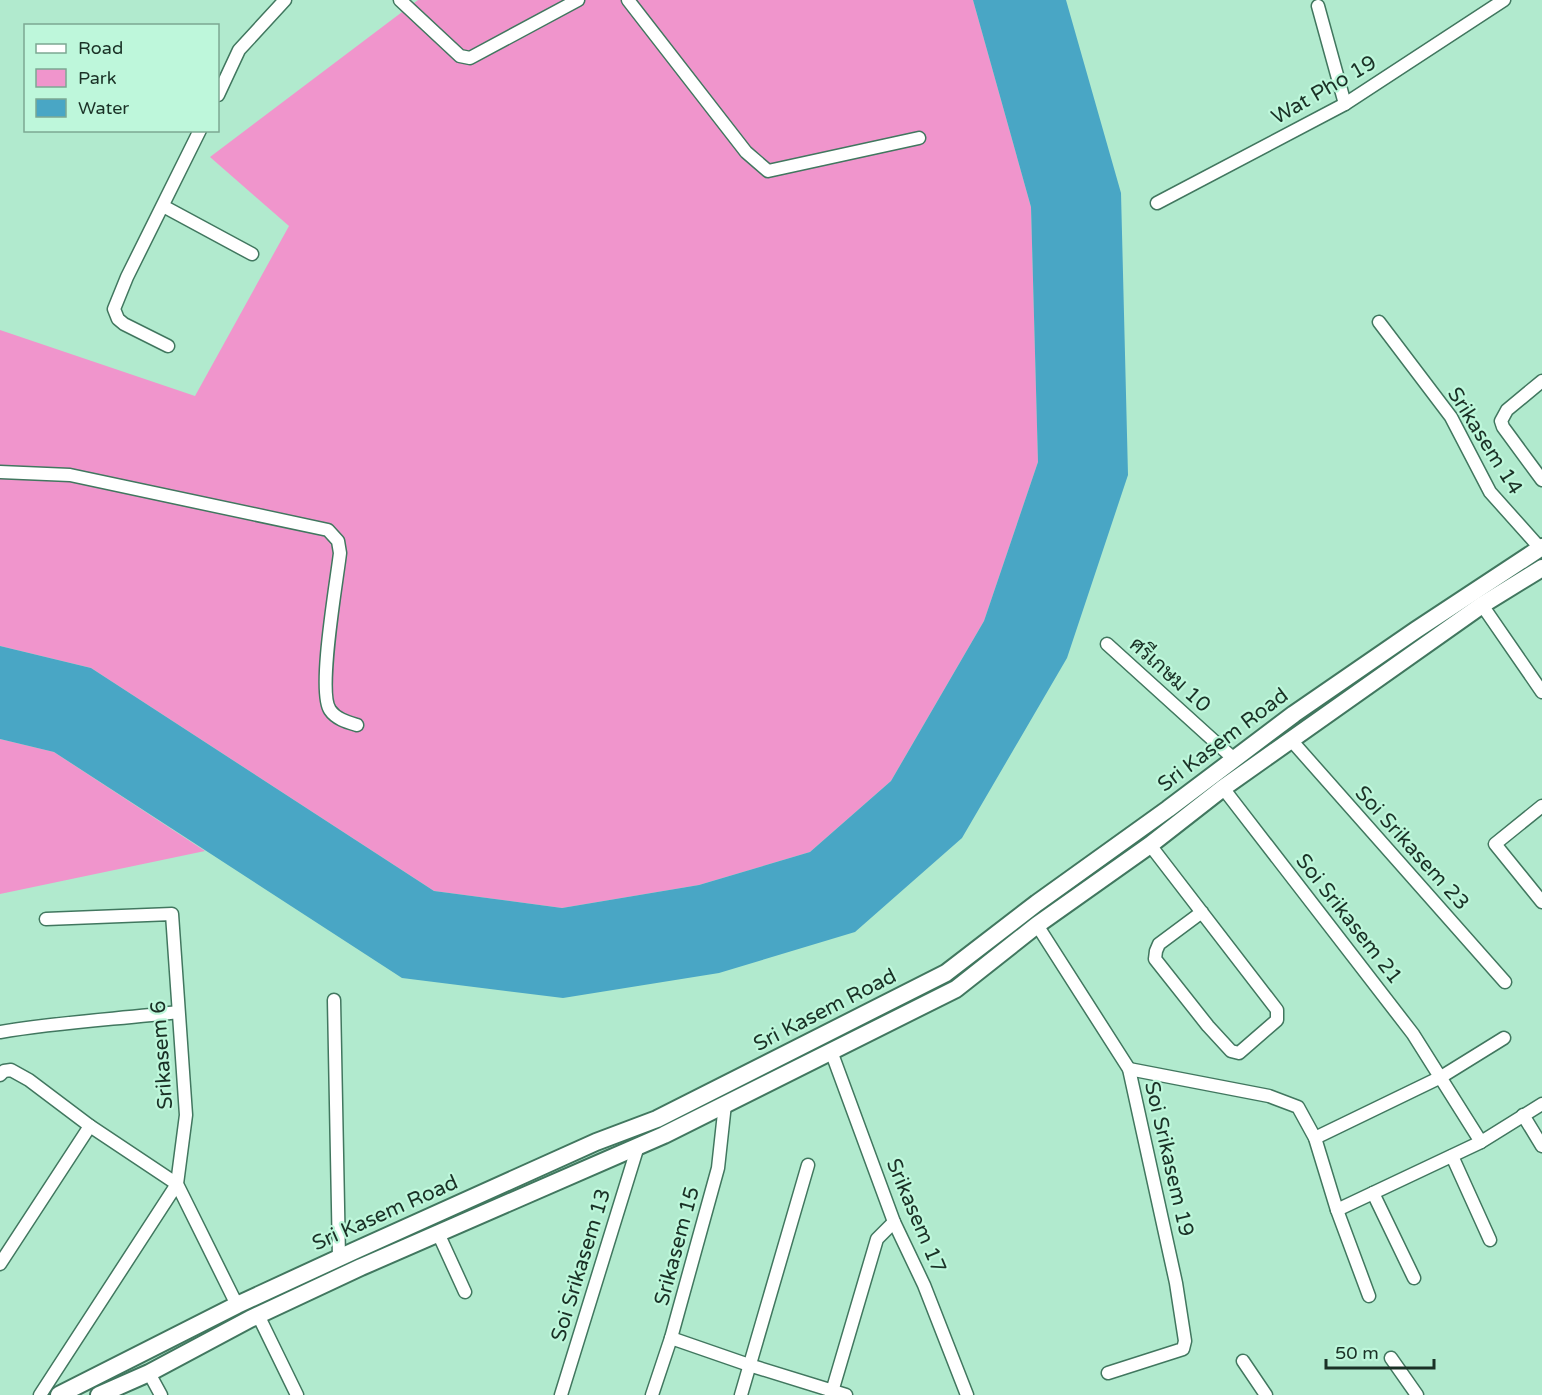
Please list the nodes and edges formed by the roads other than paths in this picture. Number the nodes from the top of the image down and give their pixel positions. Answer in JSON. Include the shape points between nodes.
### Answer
{"nodes":[{"id":1,"x":285,"y":0,"type":"edge"},
{"id":2,"x":400,"y":0,"type":"edge"},
{"id":3,"x":578,"y":0,"type":"edge"},
{"id":4,"x":628,"y":0,"type":"edge"},
{"id":5,"x":1504,"y":0,"type":"edge"},
{"id":6,"x":1318,"y":6,"type":"dead end"},
{"id":7,"x":219,"y":93,"type":"edge"},
{"id":8,"x":1345,"y":104,"type":"junction"},
{"id":9,"x":199,"y":132,"type":"edge"},
{"id":10,"x":919,"y":138,"type":"dead end"},
{"id":11,"x":1157,"y":203,"type":"dead end"},
{"id":12,"x":164,"y":206,"type":"junction"},
{"id":13,"x":252,"y":254,"type":"dead end"},
{"id":14,"x":1379,"y":322,"type":"dead end"},
{"id":15,"x":168,"y":346,"type":"dead end"},
{"id":16,"x":1542,"y":381,"type":"edge"},
{"id":17,"x":0,"y":472,"type":"edge"},
{"id":18,"x":1542,"y":480,"type":"edge"},
{"id":19,"x":1541,"y":548,"type":"edge"},
{"id":20,"x":1542,"y":568,"type":"edge"},
{"id":21,"x":1482,"y":605,"type":"junction"},
{"id":22,"x":1107,"y":644,"type":"dead end"},
{"id":23,"x":1542,"y":692,"type":"edge"},
{"id":24,"x":357,"y":725,"type":"dead end"},
{"id":25,"x":1291,"y":740,"type":"junction"},
{"id":26,"x":1234,"y":759,"type":"junction"},
{"id":27,"x":1223,"y":788,"type":"junction"},
{"id":28,"x":1542,"y":806,"type":"edge"},
{"id":29,"x":1150,"y":845,"type":"junction"},
{"id":30,"x":1542,"y":902,"type":"edge"},
{"id":31,"x":1202,"y":912,"type":"junction"},
{"id":32,"x":46,"y":919,"type":"dead end"},
{"id":33,"x":1037,"y":925,"type":"junction"},
{"id":34,"x":966,"y":958,"type":"junction"},
{"id":35,"x":978,"y":971,"type":"junction"},
{"id":36,"x":1505,"y":982,"type":"dead end"},
{"id":37,"x":334,"y":1000,"type":"dead end"},
{"id":38,"x":178,"y":1012,"type":"junction"},
{"id":39,"x":0,"y":1032,"type":"edge"},
{"id":40,"x":1504,"y":1038,"type":"dead end"},
{"id":41,"x":831,"y":1051,"type":"junction"},
{"id":42,"x":1128,"y":1069,"type":"junction"},
{"id":43,"x":0,"y":1075,"type":"edge"},
{"id":44,"x":1441,"y":1077,"type":"junction"},
{"id":45,"x":725,"y":1104,"type":"junction"},
{"id":46,"x":1542,"y":1104,"type":"edge"},
{"id":47,"x":1523,"y":1115,"type":"junction"},
{"id":48,"x":90,"y":1125,"type":"junction"},
{"id":49,"x":1315,"y":1137,"type":"junction"},
{"id":50,"x":1481,"y":1142,"type":"junction"},
{"id":51,"x":638,"y":1146,"type":"junction"},
{"id":52,"x":1542,"y":1146,"type":"edge"},
{"id":53,"x":1452,"y":1156,"type":"junction"},
{"id":54,"x":808,"y":1165,"type":"dead end"},
{"id":55,"x":177,"y":1184,"type":"junction"},
{"id":56,"x":1373,"y":1193,"type":"junction"},
{"id":57,"x":1337,"y":1210,"type":"junction"},
{"id":58,"x":894,"y":1222,"type":"junction"},
{"id":59,"x":438,"y":1233,"type":"junction"},
{"id":60,"x":1490,"y":1240,"type":"dead end"},
{"id":61,"x":339,"y":1258,"type":"junction"},
{"id":62,"x":0,"y":1264,"type":"edge"},
{"id":63,"x":1414,"y":1278,"type":"dead end"},
{"id":64,"x":465,"y":1292,"type":"dead end"},
{"id":65,"x":1369,"y":1296,"type":"dead end"},
{"id":66,"x":237,"y":1305,"type":"junction"},
{"id":67,"x":258,"y":1315,"type":"junction"},
{"id":68,"x":671,"y":1338,"type":"junction"},
{"id":69,"x":1391,"y":1358,"type":"dead end"},
{"id":70,"x":1243,"y":1361,"type":"dead end"},
{"id":71,"x":749,"y":1365,"type":"junction"},
{"id":72,"x":1108,"y":1372,"type":"dead end"},
{"id":73,"x":149,"y":1373,"type":"junction"},
{"id":74,"x":832,"y":1393,"type":"edge"},
{"id":75,"x":40,"y":1395,"type":"edge"},
{"id":76,"x":59,"y":1395,"type":"edge"},
{"id":77,"x":100,"y":1395,"type":"edge"},
{"id":78,"x":161,"y":1395,"type":"edge"},
{"id":79,"x":297,"y":1395,"type":"edge"},
{"id":80,"x":561,"y":1395,"type":"edge"},
{"id":81,"x":652,"y":1395,"type":"edge"},
{"id":82,"x":741,"y":1395,"type":"edge"},
{"id":83,"x":846,"y":1395,"type":"edge"},
{"id":84,"x":967,"y":1395,"type":"edge"},
{"id":85,"x":1266,"y":1395,"type":"edge"},
{"id":86,"x":1417,"y":1395,"type":"edge"}],
"edges":[{"from":1,"to":7,"type":"street","via":[[239,50]]},
{"from":2,"to":3,"type":"street","via":[[460,56],[470,58]]},
{"from":4,"to":10,"type":"street","via":[[746,152],[768,171]]},
{"from":5,"to":8,"type":"street","name":"Wat Pho 19"},
{"from":6,"to":8,"type":"street"},
{"from":8,"to":11,"type":"street","name":"Wat Pho 19"},
{"from":9,"to":12,"type":"street"},
{"from":12,"to":13,"type":"street"},
{"from":12,"to":15,"type":"street","via":[[114,309],[124,324]]},
{"from":14,"to":19,"type":"street","name":"Srikasem 14","via":[[1451,417],[1490,492]]},
{"from":16,"to":18,"type":"street","via":[[1507,410],[1501,421]]},
{"from":17,"to":24,"type":"street","via":[[70,475],[328,530],[338,541],[340,553],[327,658],[326,702],[341,720]]},
{"from":19,"to":26,"type":"main road","name":"Sri Kasem Road","via":[[1416,630]]},
{"from":20,"to":21,"type":"main road","name":"Sri Kasem Road"},
{"from":21,"to":23,"type":"street"},
{"from":21,"to":25,"type":"main road","name":"Sri Kasem Road"},
{"from":22,"to":26,"type":"street","name":"ศรีเกษม 10"},
{"from":25,"to":27,"type":"main road","name":"Sri Kasem Road"},
{"from":25,"to":36,"type":"street","name":"Soi Srikasem 23"},
{"from":26,"to":34,"type":"main road","name":"Sri Kasem Road"},
{"from":27,"to":29,"type":"main road","name":"Sri Kasem Road"},
{"from":27,"to":44,"type":"street","name":"Soi Srikasem 21","via":[[1413,1034]]},
{"from":28,"to":30,"type":"street","via":[[1495,844]]},
{"from":29,"to":31,"type":"street"},
{"from":29,"to":33,"type":"main road","name":"Sri Kasem Road"},
{"from":31,"to":31,"type":"street","via":[[1160,944],[1155,959],[1208,1026],[1231,1051],[1239,1053],[1277,1020],[1277,1010]]},
{"from":32,"to":38,"type":"street","name":"Srikasem 6","via":[[172,915]]},
{"from":33,"to":35,"type":"main road","name":"Sri Kasem Road"},
{"from":33,"to":42,"type":"street","name":"Soi Srikasem 19"},
{"from":34,"to":35,"type":"main road","via":[[970,967]]},
{"from":34,"to":61,"type":"main road","name":"Sri Kasem Road","via":[[946,974],[657,1119],[596,1142]]},
{"from":35,"to":41,"type":"main road","name":"Sri Kasem Road","via":[[956,989]]},
{"from":37,"to":61,"type":"street"},
{"from":38,"to":39,"type":"street"},
{"from":38,"to":55,"type":"street","name":"Srikasem 6","via":[[186,1115]]},
{"from":40,"to":44,"type":"street"},
{"from":41,"to":45,"type":"main road","name":"Sri Kasem Road"},
{"from":41,"to":58,"type":"street","name":"Srikasem 17"},
{"from":42,"to":49,"type":"street","via":[[1269,1096],[1298,1107]]},
{"from":42,"to":72,"type":"street","name":"Soi Srikasem 19","via":[[1176,1283],[1185,1341],[1183,1348]]},
{"from":43,"to":48,"type":"street","via":[[11,1070],[18,1073]]},
{"from":44,"to":49,"type":"street"},
{"from":44,"to":50,"type":"street","name":"Soi Srikasem 21"},
{"from":45,"to":51,"type":"main road","name":"Sri Kasem Road"},
{"from":45,"to":68,"type":"street","name":"Srikasem 15","via":[[718,1168]]},
{"from":46,"to":47,"type":"street"},
{"from":47,"to":50,"type":"street"},
{"from":47,"to":52,"type":"street"},
{"from":48,"to":55,"type":"street"},
{"from":48,"to":62,"type":"street"},
{"from":49,"to":57,"type":"street"},
{"from":50,"to":53,"type":"street"},
{"from":51,"to":59,"type":"main road","name":"Sri Kasem Road"},
{"from":51,"to":80,"type":"street","name":"Soi Srikasem 13"},
{"from":53,"to":56,"type":"street"},
{"from":53,"to":60,"type":"street"},
{"from":54,"to":71,"type":"street"},
{"from":55,"to":66,"type":"street"},
{"from":55,"to":75,"type":"street"},
{"from":56,"to":57,"type":"street"},
{"from":56,"to":63,"type":"street"},
{"from":57,"to":65,"type":"street"},
{"from":58,"to":74,"type":"street","via":[[877,1239]]},
{"from":58,"to":84,"type":"street","name":"Srikasem 17"},
{"from":59,"to":64,"type":"street"},
{"from":59,"to":67,"type":"main road","name":"Sri Kasem Road"},
{"from":61,"to":66,"type":"main road","name":"Sri Kasem Road"},
{"from":66,"to":76,"type":"main road","name":"Sri Kasem Road"},
{"from":67,"to":73,"type":"main road","name":"Sri Kasem Road"},
{"from":67,"to":79,"type":"street"},
{"from":68,"to":71,"type":"street"},
{"from":68,"to":81,"type":"street","name":"Srikasem 15"},
{"from":69,"to":86,"type":"street"},
{"from":70,"to":85,"type":"street"},
{"from":71,"to":74,"type":"street"},
{"from":71,"to":82,"type":"street"},
{"from":73,"to":77,"type":"main road","name":"Sri Kasem Road"},
{"from":73,"to":78,"type":"street"},
{"from":74,"to":83,"type":"street"}]}
